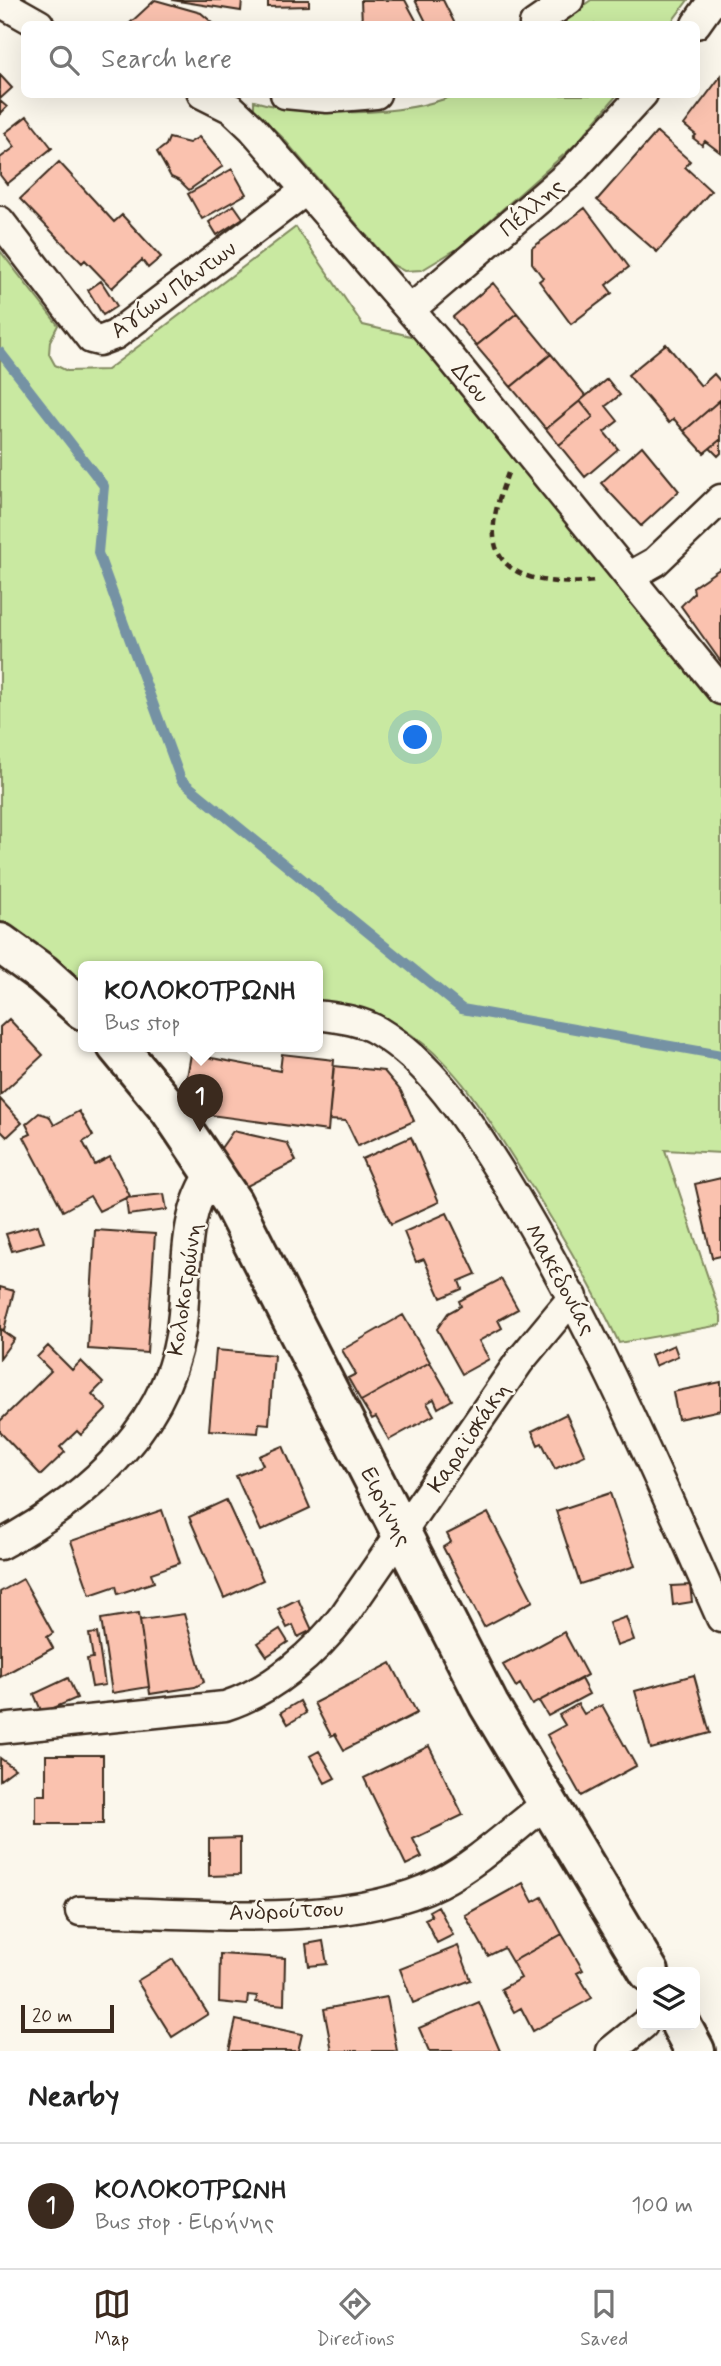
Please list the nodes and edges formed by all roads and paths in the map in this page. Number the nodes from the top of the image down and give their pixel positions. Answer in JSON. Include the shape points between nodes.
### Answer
{"nodes":[{"id":1,"x":569,"y":0,"type":"edge"},
{"id":2,"x":713,"y":0,"type":"edge"},
{"id":3,"x":0,"y":2,"type":"edge"},
{"id":4,"x":34,"y":21,"type":"edge"},
{"id":5,"x":538,"y":21,"type":"edge"},
{"id":6,"x":698,"y":21,"type":"edge"},
{"id":7,"x":224,"y":98,"type":"edge"},
{"id":8,"x":639,"y":98,"type":"edge"},
{"id":9,"x":305,"y":191,"type":"junction"},
{"id":10,"x":0,"y":221,"type":"edge"},
{"id":11,"x":411,"y":310,"type":"junction"},
{"id":12,"x":522,"y":444,"type":"junction"},
{"id":13,"x":721,"y":499,"type":"edge"},
{"id":14,"x":630,"y":576,"type":"junction"},
{"id":15,"x":721,"y":690,"type":"edge"},
{"id":16,"x":0,"y":943,"type":"edge"},
{"id":17,"x":78,"y":1006,"type":"edge"},
{"id":18,"x":323,"y":1016,"type":"edge"},
{"id":19,"x":122,"y":1052,"type":"edge"},
{"id":20,"x":213,"y":1171,"type":"junction"},
{"id":21,"x":573,"y":1297,"type":"junction"},
{"id":22,"x":401,"y":1535,"type":"junction"},
{"id":23,"x":0,"y":1545,"type":"edge"},
{"id":24,"x":721,"y":1618,"type":"edge"},
{"id":25,"x":0,"y":1730,"type":"edge"},
{"id":26,"x":546,"y":1804,"type":"junction"},
{"id":27,"x":80,"y":1911,"type":"dead end"},
{"id":28,"x":646,"y":1967,"type":"edge"},
{"id":29,"x":637,"y":2030,"type":"edge"},
{"id":30,"x":684,"y":2030,"type":"edge"},
{"id":31,"x":611,"y":2051,"type":"edge"},
{"id":32,"x":695,"y":2051,"type":"edge"}],
"edges":[{"from":1,"to":5,"type":"street"},
{"from":2,"to":6,"type":"street"},
{"from":3,"to":4,"type":"street"},
{"from":7,"to":9,"type":"street","name":"Δίου"},
{"from":8,"to":11,"type":"street","name":"Πέλλης","via":[[571,172]]},
{"from":9,"to":10,"type":"street","name":"Αγίων Πάντων","via":[[115,335],[99,341],[91,339]]},
{"from":9,"to":11,"type":"street","name":"Δίου"},
{"from":11,"to":12,"type":"street","name":"Δίου"},
{"from":12,"to":14,"type":"street","name":"Δίου"},
{"from":12,"to":14,"type":"path","via":[[496,515],[494,537],[500,557],[520,573],[546,581],[580,583]]},
{"from":13,"to":14,"type":"street","via":[[655,562]]},
{"from":14,"to":15,"type":"street","name":"Δίου"},
{"from":16,"to":17,"type":"street"},
{"from":18,"to":21,"type":"street","name":"Μακεδονίας","via":[[377,1030],[433,1077],[486,1149]]},
{"from":19,"to":20,"type":"street","name":"Ειρήνης"},
{"from":20,"to":22,"type":"street","name":"Ειρήνης","via":[[264,1261]]},
{"from":20,"to":23,"type":"street","name":"Κολοκοτρώνη","via":[[202,1187],[194,1215],[186,1258],[182,1335],[158,1404],[129,1444],[95,1479]]},
{"from":21,"to":22,"type":"street","name":"Καραϊσκάκη","via":[[519,1362]]},
{"from":21,"to":24,"type":"street","name":"Μακεδονίας"},
{"from":22,"to":25,"type":"street","name":"Καραϊσκάκη","via":[[325,1639],[242,1699],[200,1710]]},
{"from":22,"to":26,"type":"street","name":"Ειρήνης"},
{"from":26,"to":27,"type":"street","name":"Ανδρούτσου","via":[[450,1876],[393,1899],[303,1914]]},
{"from":26,"to":28,"type":"street","name":"Ειρήνης"},
{"from":29,"to":31,"type":"street"},
{"from":30,"to":32,"type":"street"}]}
